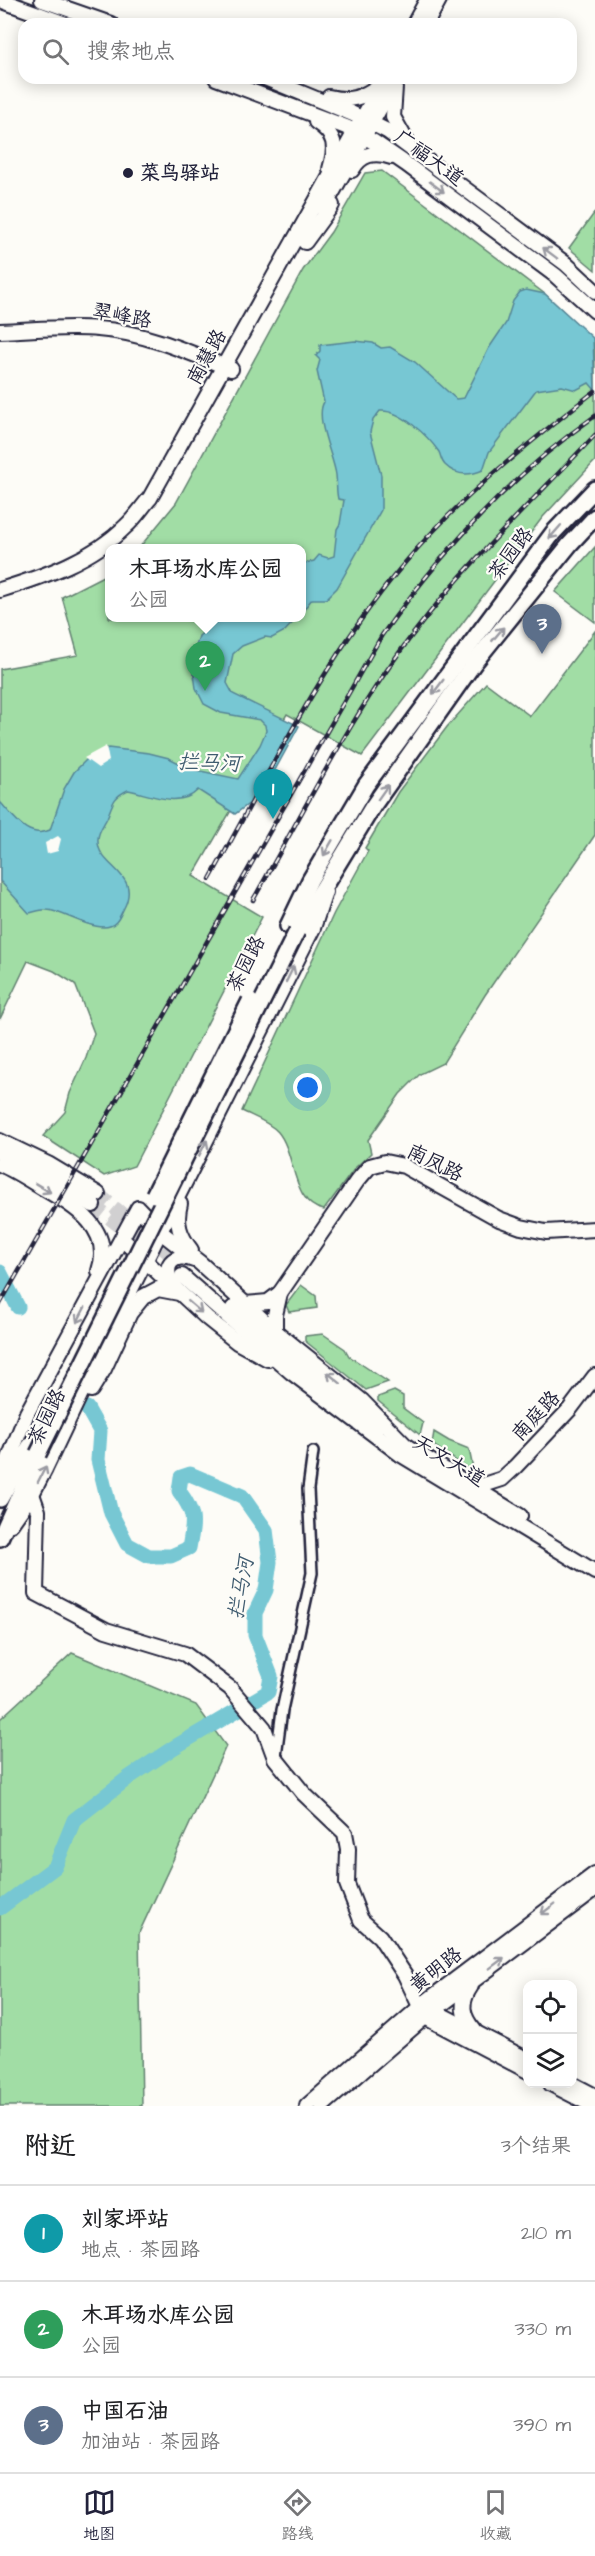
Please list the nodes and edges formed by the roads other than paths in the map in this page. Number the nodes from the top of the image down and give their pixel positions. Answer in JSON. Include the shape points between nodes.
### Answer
{"nodes":[{"id":1,"x":0,"y":0,"type":"edge"},
{"id":2,"x":42,"y":0,"type":"edge"},
{"id":3,"x":427,"y":0,"type":"edge"},
{"id":4,"x":439,"y":0,"type":"edge"},
{"id":5,"x":50,"y":18,"type":"edge"},
{"id":6,"x":94,"y":18,"type":"edge"},
{"id":7,"x":417,"y":18,"type":"edge"},
{"id":8,"x":429,"y":18,"type":"edge"},
{"id":9,"x":232,"y":84,"type":"edge"},
{"id":10,"x":282,"y":84,"type":"edge"},
{"id":11,"x":379,"y":84,"type":"edge"},
{"id":12,"x":382,"y":84,"type":"edge"},
{"id":13,"x":393,"y":84,"type":"edge"},
{"id":14,"x":396,"y":84,"type":"edge"},
{"id":15,"x":294,"y":88,"type":"junction"},
{"id":16,"x":288,"y":105,"type":"junction"},
{"id":17,"x":367,"y":121,"type":"junction"},
{"id":18,"x":359,"y":134,"type":"junction"},
{"id":19,"x":411,"y":149,"type":"junction"},
{"id":20,"x":406,"y":164,"type":"junction"},
{"id":21,"x":316,"y":202,"type":"junction"},
{"id":22,"x":304,"y":242,"type":"junction"},
{"id":23,"x":595,"y":291,"type":"edge"},
{"id":24,"x":595,"y":310,"type":"edge"},
{"id":25,"x":0,"y":331,"type":"edge"},
{"id":26,"x":229,"y":368,"type":"junction"},
{"id":27,"x":595,"y":489,"type":"edge"},
{"id":28,"x":595,"y":517,"type":"edge"},
{"id":29,"x":119,"y":544,"type":"edge"},
{"id":30,"x":105,"y":554,"type":"edge"},
{"id":31,"x":0,"y":590,"type":"edge"},
{"id":32,"x":0,"y":599,"type":"edge"},
{"id":33,"x":327,"y":885,"type":"junction"},
{"id":34,"x":293,"y":928,"type":"junction"},
{"id":35,"x":0,"y":1141,"type":"edge"},
{"id":36,"x":0,"y":1152,"type":"edge"},
{"id":37,"x":0,"y":1164,"type":"edge"},
{"id":38,"x":186,"y":1181,"type":"junction"},
{"id":39,"x":92,"y":1205,"type":"junction"},
{"id":40,"x":138,"y":1208,"type":"joint"},
{"id":41,"x":595,"y":1229,"type":"edge"},
{"id":42,"x":162,"y":1233,"type":"junction"},
{"id":43,"x":122,"y":1239,"type":"junction"},
{"id":44,"x":147,"y":1260,"type":"junction"},
{"id":45,"x":190,"y":1269,"type":"junction"},
{"id":46,"x":92,"y":1293,"type":"junction"},
{"id":47,"x":178,"y":1293,"type":"junction"},
{"id":48,"x":280,"y":1293,"type":"junction"},
{"id":49,"x":245,"y":1304,"type":"junction"},
{"id":50,"x":120,"y":1311,"type":"junction"},
{"id":51,"x":275,"y":1331,"type":"junction"},
{"id":52,"x":291,"y":1372,"type":"junction"},
{"id":53,"x":595,"y":1376,"type":"edge"},
{"id":54,"x":64,"y":1430,"type":"junction"},
{"id":55,"x":406,"y":1447,"type":"junction"},
{"id":56,"x":34,"y":1450,"type":"junction"},
{"id":57,"x":313,"y":1452,"type":"dead end"},
{"id":58,"x":5,"y":1454,"type":"edge"},
{"id":59,"x":501,"y":1479,"type":"junction"},
{"id":60,"x":0,"y":1481,"type":"edge"},
{"id":61,"x":474,"y":1488,"type":"junction"},
{"id":62,"x":32,"y":1494,"type":"junction"},
{"id":63,"x":0,"y":1499,"type":"edge"},
{"id":64,"x":503,"y":1506,"type":"junction"},
{"id":65,"x":0,"y":1540,"type":"edge"},
{"id":66,"x":595,"y":1561,"type":"edge"},
{"id":67,"x":595,"y":1572,"type":"edge"},
{"id":68,"x":275,"y":1758,"type":"junction"},
{"id":69,"x":595,"y":1874,"type":"edge"},
{"id":70,"x":595,"y":1889,"type":"edge"},
{"id":71,"x":476,"y":1979,"type":"junction"},
{"id":72,"x":426,"y":2009,"type":"junction"},
{"id":73,"x":477,"y":2034,"type":"junction"},
{"id":74,"x":523,"y":2057,"type":"edge"},
{"id":75,"x":523,"y":2068,"type":"edge"},
{"id":76,"x":577,"y":2087,"type":"edge"},
{"id":77,"x":559,"y":2088,"type":"edge"},
{"id":78,"x":595,"y":2096,"type":"edge"},
{"id":79,"x":307,"y":2106,"type":"edge"},
{"id":80,"x":322,"y":2106,"type":"edge"},
{"id":81,"x":594,"y":2106,"type":"edge"}],
"edges":[{"from":1,"to":5,"type":"main road"},
{"from":2,"to":6,"type":"main road"},
{"from":3,"to":7,"type":"main road"},
{"from":4,"to":8,"type":"main road"},
{"from":9,"to":16,"type":"main road","name":"广福大道"},
{"from":10,"to":15,"type":"main road","name":"广福大道"},
{"from":11,"to":15,"type":"main road","via":[[357,100]]},
{"from":12,"to":17,"type":"main road","name":"南慧路"},
{"from":13,"to":17,"type":"main road","name":"南慧路"},
{"from":14,"to":19,"type":"main road","via":[[393,117]]},
{"from":15,"to":17,"type":"main road","name":"广福大道"},
{"from":16,"to":18,"type":"main road","name":"广福大道"},
{"from":16,"to":21,"type":"main road","via":[[330,130],[334,140],[334,157]]},
{"from":17,"to":18,"type":"main road","name":"南慧路"},
{"from":17,"to":19,"type":"main road","name":"广福大道"},
{"from":18,"to":20,"type":"main road","name":"广福大道"},
{"from":18,"to":21,"type":"main road","name":"南慧路"},
{"from":18,"to":22,"type":"main road","name":"南慧路"},
{"from":23,"to":19,"type":"main road","name":"广福大道","one_way":true,"via":[[566,264]]},
{"from":20,"to":22,"type":"main road","via":[[376,153],[365,156]]},
{"from":20,"to":24,"type":"main road","name":"广福大道","one_way":true,"via":[[555,275]]},
{"from":21,"to":26,"type":"main road","name":"南慧路"},
{"from":22,"to":26,"type":"main road","name":"南慧路"},
{"from":25,"to":26,"type":"main road","name":"翠峰路","via":[[80,328],[122,332]]},
{"from":26,"to":29,"type":"main road","name":"南慧路","via":[[157,503]]},
{"from":26,"to":31,"type":"main road","name":"南慧路","via":[[150,498],[126,526],[68,566]]},
{"from":27,"to":34,"type":"main road","name":"茶园路","one_way":true,"via":[[553,533],[366,784],[310,880]]},
{"from":33,"to":28,"type":"main road","name":"茶园路","one_way":true,"via":[[373,806],[474,663]]},
{"from":30,"to":32,"type":"main road","via":[[72,575]]},
{"from":33,"to":34,"type":"main road","name":"茶园路"},
{"from":38,"to":33,"type":"main road","name":"茶园路","one_way":true,"via":[[313,928]]},
{"from":34,"to":56,"type":"main road","name":"茶园路","bridge":true},
{"from":35,"to":39,"type":"main road","via":[[48,1164]]},
{"from":36,"to":39,"type":"main road","via":[[42,1172]]},
{"from":37,"to":39,"type":"main road","one_way":true},
{"from":38,"to":42,"type":"main road","name":"茶园路"},
{"from":38,"to":45,"type":"main road","via":[[178,1223]]},
{"from":39,"to":46,"type":"main road","via":[[102,1255]]},
{"from":40,"to":42,"type":"main road","name":"天文大道"},
{"from":40,"to":43,"type":"main road","name":"茶园路"},
{"from":41,"to":48,"type":"main road","name":"南凤路","via":[[546,1232],[521,1227],[499,1219],[404,1166],[385,1162],[370,1166],[357,1181]]},
{"from":42,"to":44,"type":"main road","name":"茶园路"},
{"from":42,"to":45,"type":"main road","name":"天文大道"},
{"from":43,"to":44,"type":"main road","name":"天文大道"},
{"from":43,"to":46,"type":"main road","name":"茶园路"},
{"from":44,"to":47,"type":"main road","name":"天文大道"},
{"from":44,"to":50,"type":"main road","name":"茶园路"},
{"from":45,"to":47,"type":"main road","via":[[183,1255],[171,1263],[169,1280]]},
{"from":45,"to":49,"type":"main road","name":"天文大道"},
{"from":45,"to":52,"type":"main road","name":"天文大道"},
{"from":45,"to":55,"type":"main road","name":"天文大道","via":[[298,1365]]},
{"from":46,"to":50,"type":"main road","via":[[104,1284],[118,1286],[122,1291]]},
{"from":46,"to":58,"type":"main road","name":"茶园路","one_way":true},
{"from":47,"to":52,"type":"main road","name":"天文大道","one_way":true,"via":[[237,1342]]},
{"from":47,"to":54,"type":"main road","via":[[158,1289],[137,1303],[104,1369]]},
{"from":48,"to":49,"type":"main road","via":[[268,1302]]},
{"from":48,"to":51,"type":"main road"},
{"from":49,"to":51,"type":"main road","name":"天文大道"},
{"from":50,"to":54,"type":"main road","name":"茶园路"},
{"from":55,"to":51,"type":"main road","name":"天文大道","one_way":true,"via":[[362,1401]]},
{"from":52,"to":67,"type":"main road","name":"天文大道","via":[[400,1454]]},
{"from":53,"to":59,"type":"main road","name":"南庭路","via":[[570,1409]]},
{"from":62,"to":54,"type":"main road","name":"茶园路","one_way":true},
{"from":55,"to":61,"type":"main road","name":"天文大道"},
{"from":56,"to":63,"type":"main road","name":"茶园路"},
{"from":56,"to":65,"type":"main road","name":"茶园路"},
{"from":57,"to":68,"type":"street","via":[[308,1489],[312,1573]]},
{"from":58,"to":60,"type":"main road","name":"茶园路"},
{"from":59,"to":61,"type":"main road"},
{"from":59,"to":64,"type":"main road"},
{"from":61,"to":64,"type":"main road","name":"天文大道"},
{"from":62,"to":65,"type":"main road","name":"茶园路"},
{"from":62,"to":68,"type":"main road","via":[[38,1511],[36,1593],[106,1630],[185,1654],[230,1688],[264,1728]]},
{"from":64,"to":66,"type":"main road","name":"天文大道"},
{"from":68,"to":72,"type":"main road","via":[[304,1794],[345,1833],[347,1884],[362,1920],[381,1937]]},
{"from":69,"to":72,"type":"main road","name":"黄明路","one_way":true},
{"from":71,"to":70,"type":"main road","name":"黄明路","one_way":true},
{"from":71,"to":72,"type":"main road","name":"黄明路"},
{"from":71,"to":73,"type":"main road","via":[[464,1996],[462,2007],[465,2020]]},
{"from":72,"to":73,"type":"main road"},
{"from":72,"to":75,"type":"main road"},
{"from":72,"to":79,"type":"main road","name":"黄明路"},
{"from":72,"to":80,"type":"main road","name":"黄明路"},
{"from":73,"to":74,"type":"main road"},
{"from":76,"to":78,"type":"main road"},
{"from":77,"to":81,"type":"main road"}]}
